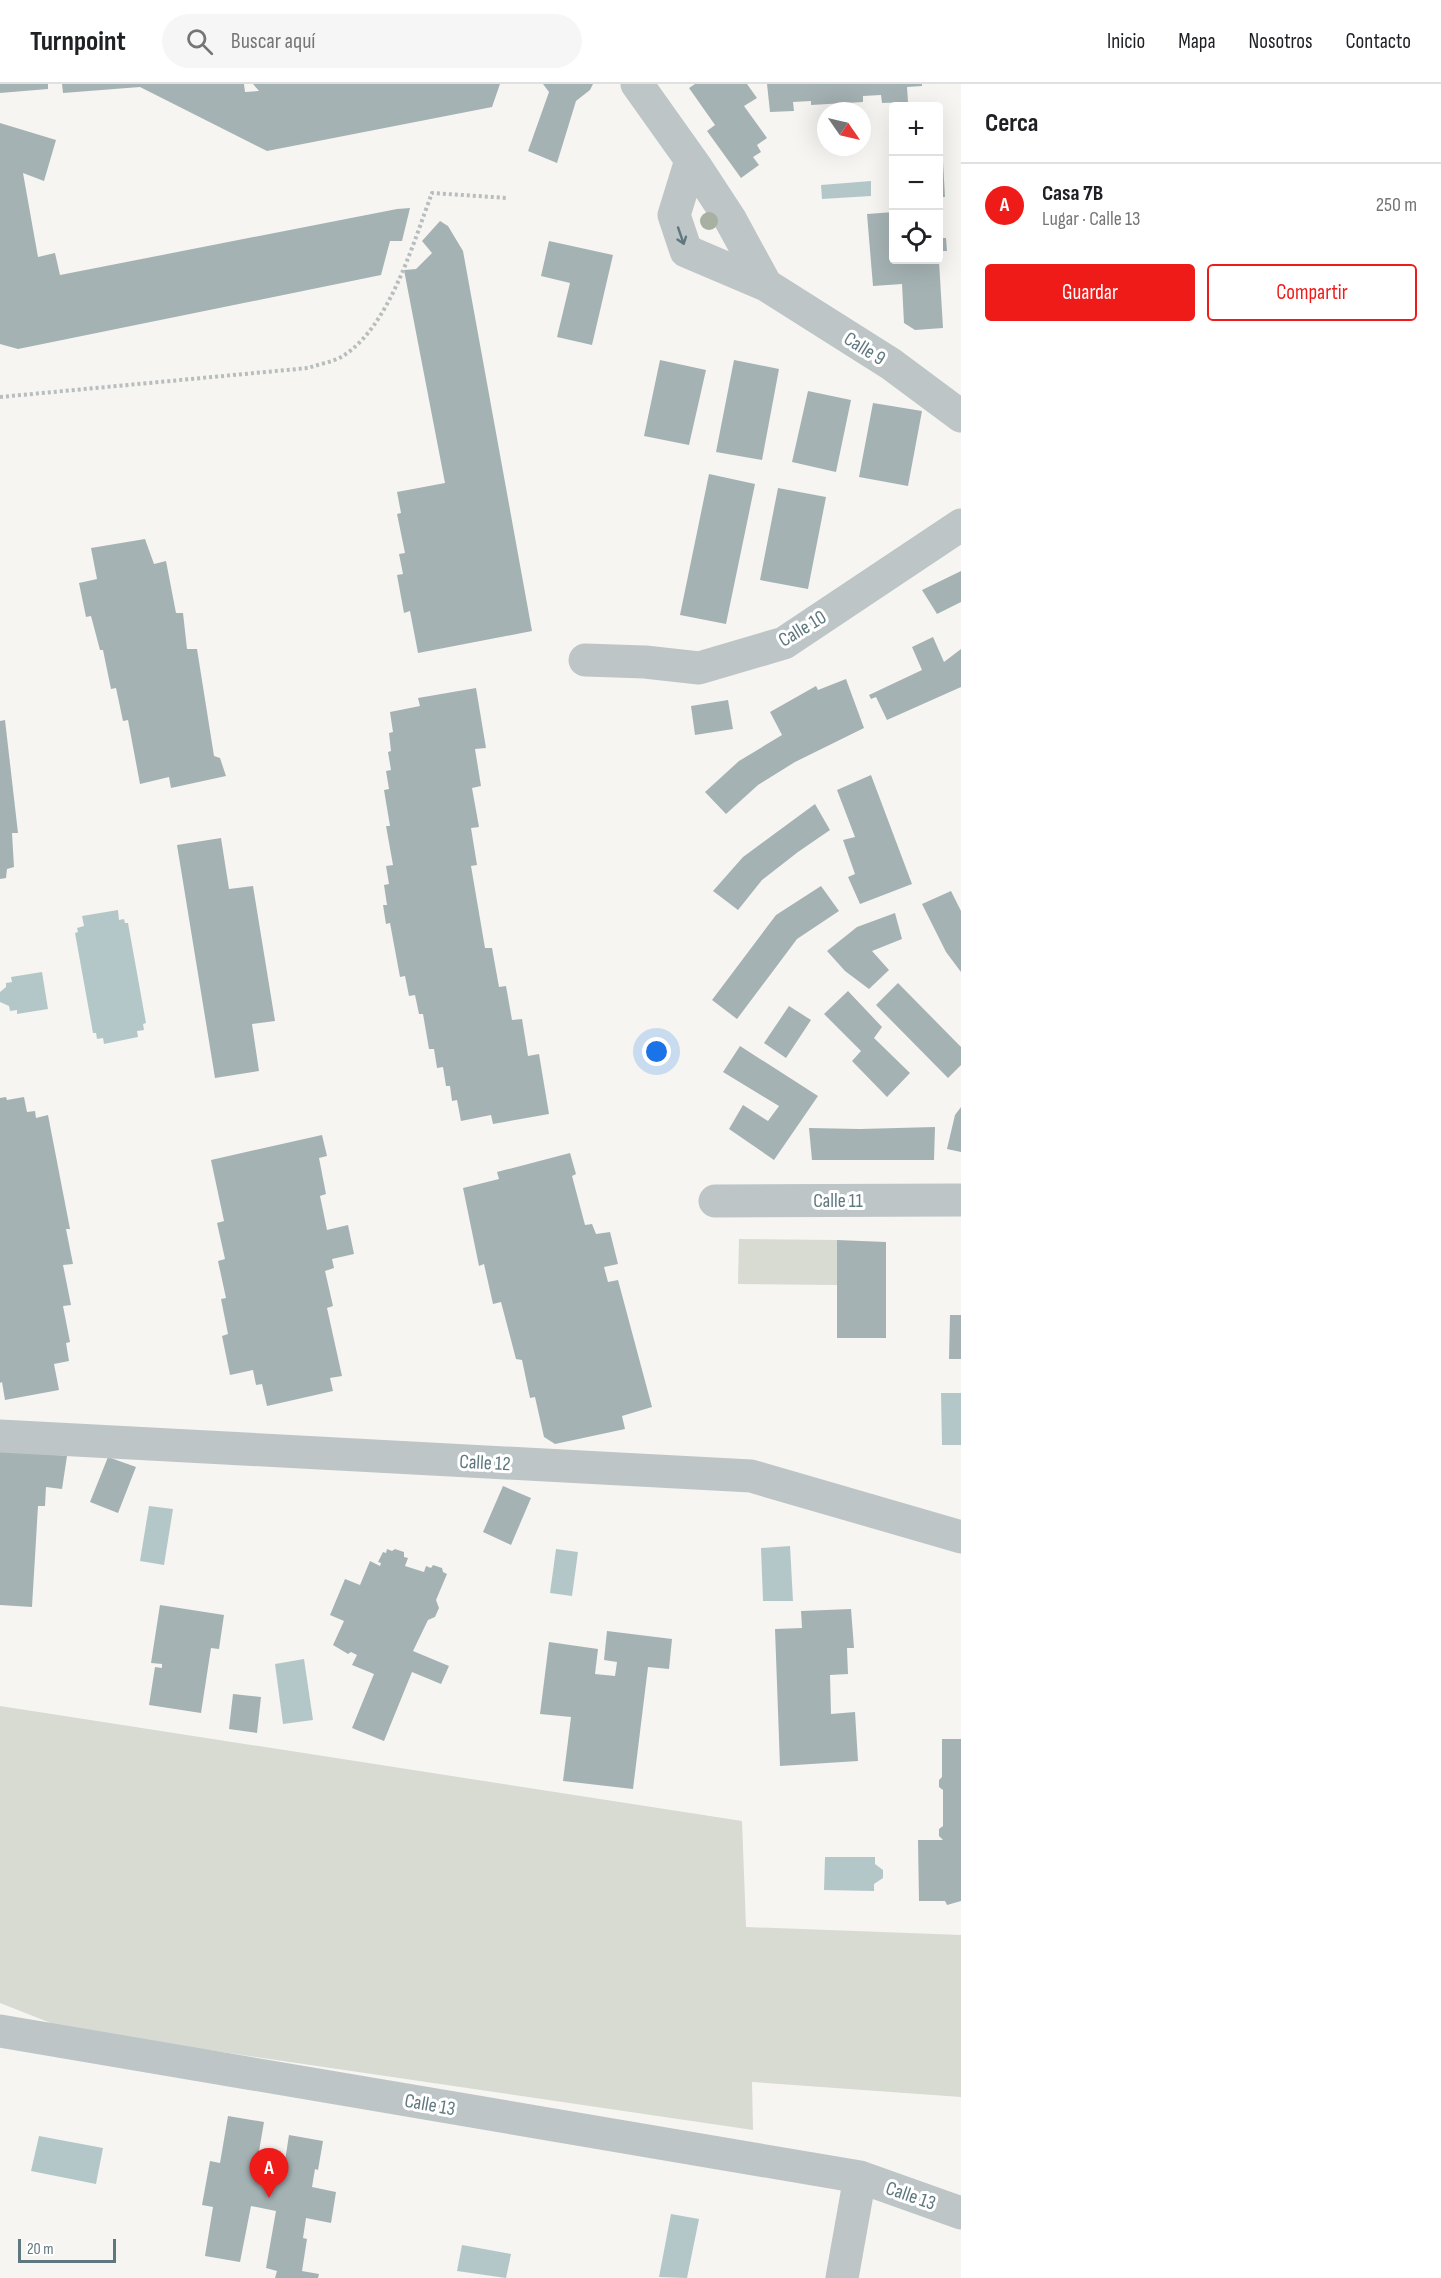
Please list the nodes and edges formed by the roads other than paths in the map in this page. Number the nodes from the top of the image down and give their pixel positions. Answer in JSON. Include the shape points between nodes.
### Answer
{"nodes":[{"id":1,"x":637,"y":84,"type":"edge"},
{"id":2,"x":691,"y":160,"type":"junction"},
{"id":3,"x":766,"y":285,"type":"junction"},
{"id":4,"x":961,"y":417,"type":"edge"},
{"id":5,"x":961,"y":525,"type":"edge"},
{"id":6,"x":585,"y":660,"type":"dead end"},
{"id":7,"x":961,"y":1200,"type":"edge"},
{"id":8,"x":715,"y":1201,"type":"dead end"},
{"id":9,"x":0,"y":1436,"type":"edge"},
{"id":10,"x":961,"y":1537,"type":"edge"},
{"id":11,"x":0,"y":2031,"type":"edge"},
{"id":12,"x":860,"y":2177,"type":"junction"},
{"id":13,"x":961,"y":2214,"type":"edge"},
{"id":14,"x":842,"y":2278,"type":"edge"}],
"edges":[{"from":1,"to":2,"type":"street","name":"Calle 9"},
{"from":2,"to":3,"type":"street","name":"Calle 9","via":[[730,219]]},
{"from":2,"to":3,"type":"street","name":"Calle 9","one_way":true,"via":[[674,215],[686,251]]},
{"from":3,"to":4,"type":"street","name":"Calle 9","via":[[891,364]]},
{"from":5,"to":6,"type":"street","name":"Calle 10","via":[[784,643],[699,668]]},
{"from":7,"to":8,"type":"street","name":"Calle 11"},
{"from":9,"to":10,"type":"street","name":"Calle 12","via":[[751,1476]]},
{"from":11,"to":12,"type":"street","name":"Calle 13"},
{"from":12,"to":13,"type":"street","name":"Calle 13"},
{"from":12,"to":14,"type":"street","name":"Calle 13"}]}
